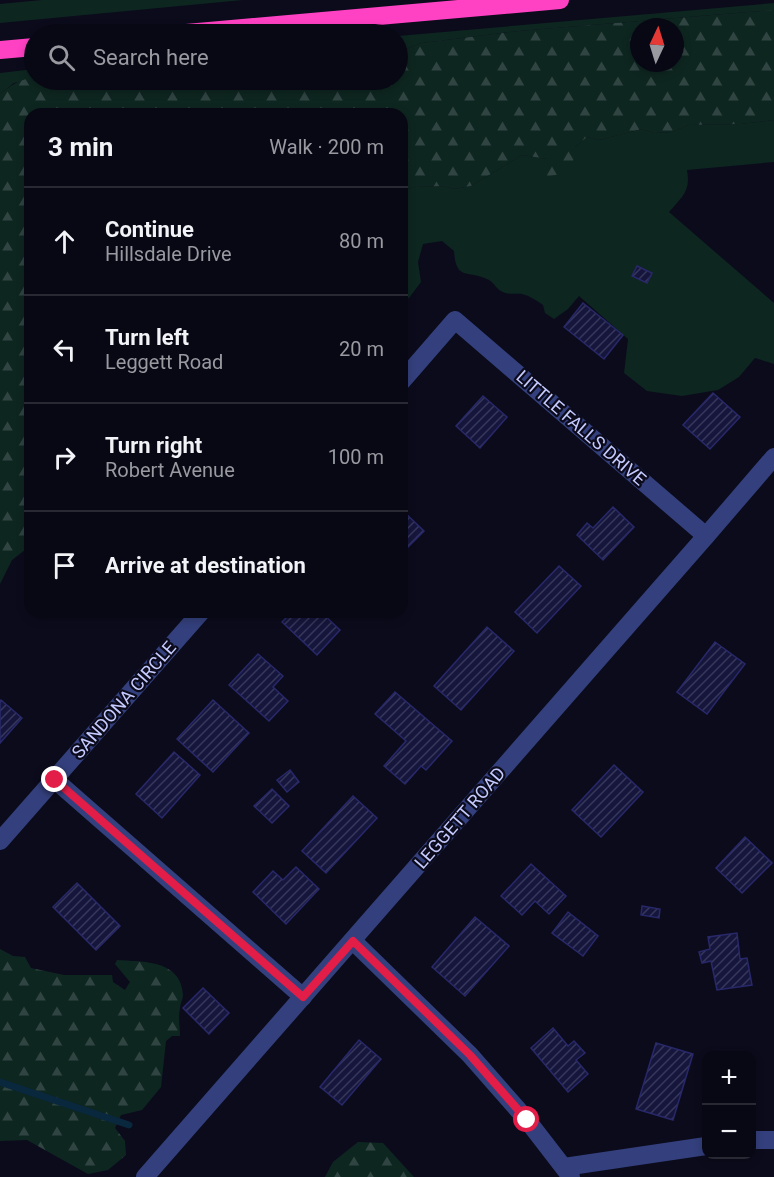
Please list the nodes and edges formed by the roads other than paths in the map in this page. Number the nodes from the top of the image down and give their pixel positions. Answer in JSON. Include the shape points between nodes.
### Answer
{"nodes":[{"id":1,"x":560,"y":0,"type":"edge"},
{"id":2,"x":288,"y":24,"type":"edge"},
{"id":3,"x":24,"y":48,"type":"edge"},
{"id":4,"x":0,"y":50,"type":"edge"},
{"id":5,"x":408,"y":374,"type":"edge"},
{"id":6,"x":774,"y":457,"type":"edge"},
{"id":7,"x":706,"y":536,"type":"junction"},
{"id":8,"x":196,"y":618,"type":"edge"},
{"id":9,"x":55,"y":780,"type":"junction"},
{"id":10,"x":0,"y":841,"type":"edge"},
{"id":11,"x":353,"y":941,"type":"junction"},
{"id":12,"x":303,"y":997,"type":"junction"},
{"id":13,"x":756,"y":1140,"type":"edge"},
{"id":14,"x":774,"y":1140,"type":"edge"},
{"id":15,"x":702,"y":1147,"type":"edge"},
{"id":16,"x":568,"y":1172,"type":"edge"},
{"id":17,"x":145,"y":1177,"type":"edge"}],
"edges":[{"from":1,"to":2,"type":"highway"},
{"from":3,"to":4,"type":"highway"},
{"from":5,"to":7,"type":"street","name":"LITTLE FALLS DRIVE","via":[[455,320]]},
{"from":6,"to":7,"type":"street","name":"LEGGETT ROAD"},
{"from":7,"to":11,"type":"street","name":"LEGGETT ROAD"},
{"from":8,"to":9,"type":"street","name":"SANDONA CIRCLE"},
{"from":9,"to":10,"type":"street","name":"SANDONA CIRCLE"},
{"from":9,"to":12,"type":"street"},
{"from":11,"to":12,"type":"street","name":"LEGGETT ROAD"},
{"from":11,"to":16,"type":"street","via":[[470,1055]]},
{"from":12,"to":17,"type":"street","name":"LEGGETT ROAD"},
{"from":13,"to":14,"type":"street"},
{"from":15,"to":16,"type":"street"}]}
